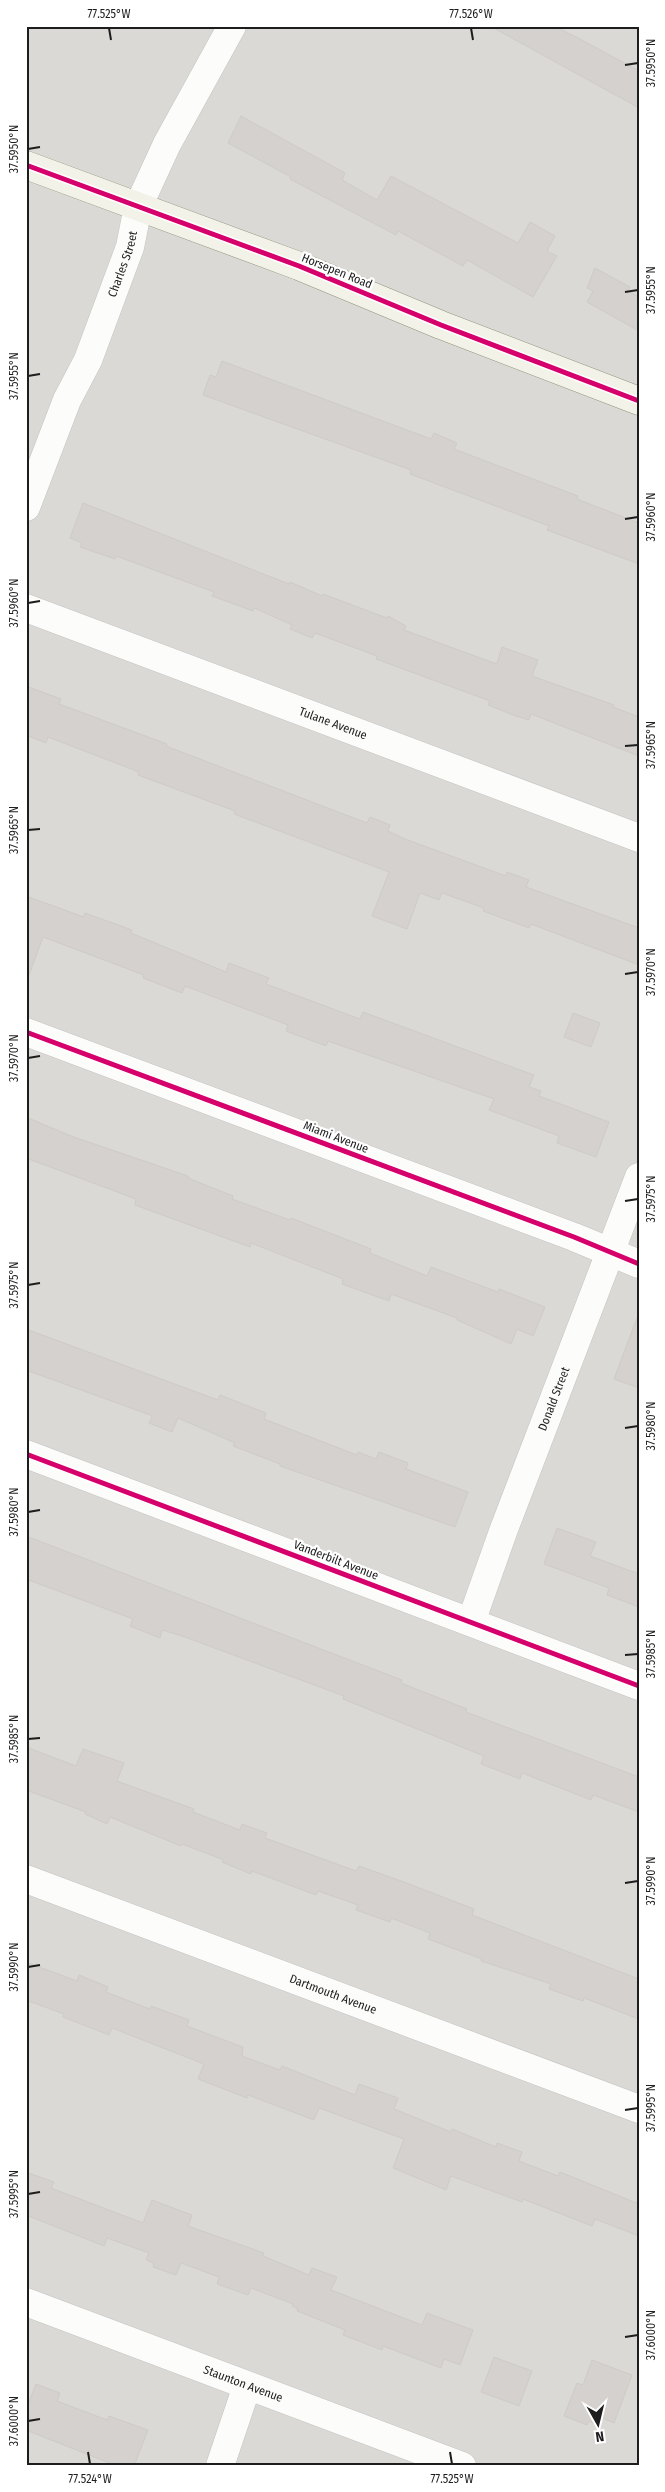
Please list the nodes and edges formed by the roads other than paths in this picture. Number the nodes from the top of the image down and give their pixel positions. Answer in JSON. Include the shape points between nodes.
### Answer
{"nodes":[{"id":1,"x":232,"y":26,"type":"edge"},
{"id":2,"x":26,"y":165,"type":"edge"},
{"id":3,"x":138,"y":207,"type":"junction"},
{"id":4,"x":639,"y":401,"type":"edge"},
{"id":5,"x":26,"y":507,"type":"edge"},
{"id":6,"x":26,"y":608,"type":"edge"},
{"id":7,"x":639,"y":838,"type":"edge"},
{"id":8,"x":26,"y":1032,"type":"edge"},
{"id":9,"x":639,"y":1177,"type":"edge"},
{"id":10,"x":610,"y":1252,"type":"junction"},
{"id":11,"x":639,"y":1264,"type":"edge"},
{"id":12,"x":26,"y":1454,"type":"edge"},
{"id":13,"x":471,"y":1622,"type":"junction"},
{"id":14,"x":639,"y":1686,"type":"edge"},
{"id":15,"x":26,"y":1879,"type":"edge"},
{"id":16,"x":639,"y":2109,"type":"edge"},
{"id":17,"x":26,"y":2302,"type":"edge"},
{"id":18,"x":246,"y":2386,"type":"junction"},
{"id":19,"x":220,"y":2466,"type":"edge"},
{"id":20,"x":462,"y":2466,"type":"edge"}],
"edges":[{"from":1,"to":3,"type":"street","name":"Charles Street","via":[[167,144]]},
{"from":2,"to":3,"type":"street","name":"Horsepen Road"},
{"from":3,"to":4,"type":"street","name":"Horsepen Road","via":[[299,266]]},
{"from":3,"to":5,"type":"street","name":"Charles Street","via":[[130,247],[88,360],[67,400]]},
{"from":6,"to":7,"type":"street","name":"Tulane Avenue"},
{"from":8,"to":10,"type":"street","name":"Miami Avenue"},
{"from":9,"to":10,"type":"street","name":"Donald Street"},
{"from":10,"to":11,"type":"street","name":"Miami Avenue"},
{"from":10,"to":13,"type":"street","name":"Donald Street"},
{"from":12,"to":13,"type":"street","name":"Vanderbilt Avenue"},
{"from":13,"to":14,"type":"street","name":"Vanderbilt Avenue"},
{"from":15,"to":16,"type":"street","name":"Dartmouth Avenue"},
{"from":17,"to":18,"type":"street","name":"Staunton Avenue"},
{"from":18,"to":19,"type":"street"},
{"from":18,"to":20,"type":"street","name":"Staunton Avenue"}]}
